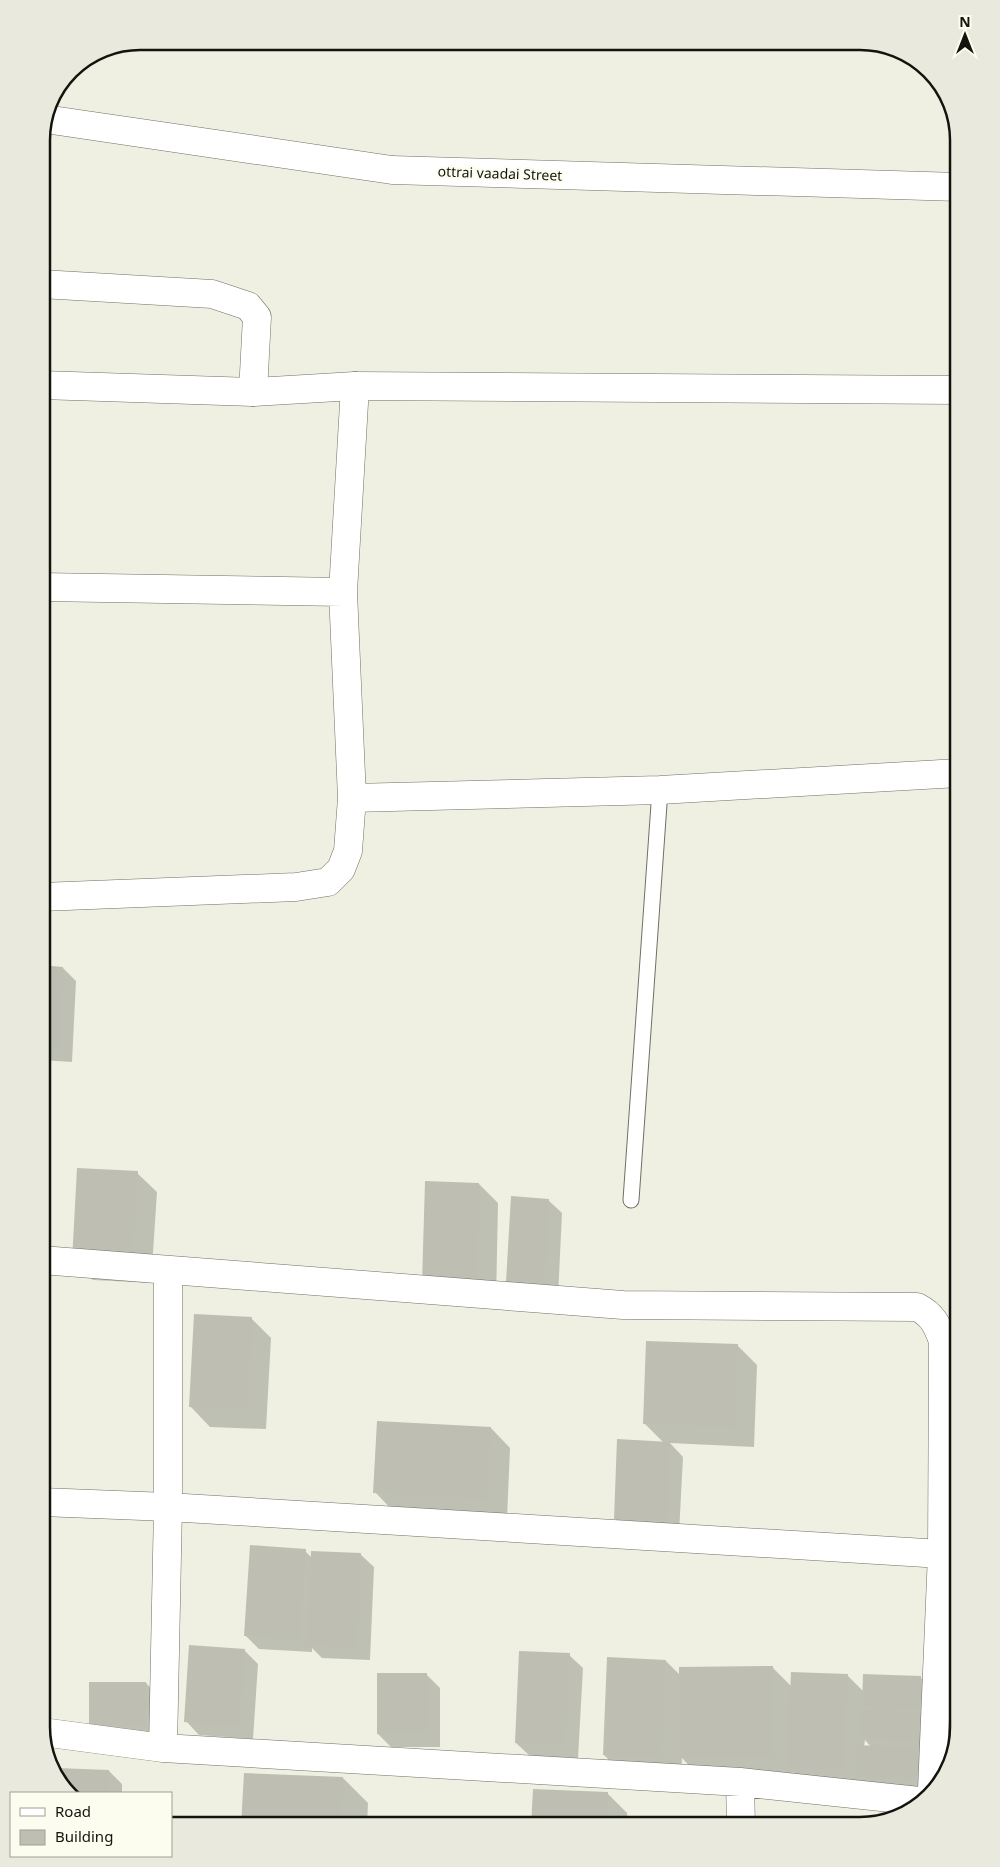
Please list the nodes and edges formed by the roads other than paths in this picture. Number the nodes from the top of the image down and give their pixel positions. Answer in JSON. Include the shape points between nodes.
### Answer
{"nodes":[{"id":1,"x":52,"y":120,"type":"edge"},
{"id":2,"x":950,"y":187,"type":"edge"},
{"id":3,"x":50,"y":285,"type":"edge"},
{"id":4,"x":50,"y":385,"type":"edge"},
{"id":5,"x":355,"y":386,"type":"junction"},
{"id":6,"x":950,"y":390,"type":"edge"},
{"id":7,"x":253,"y":392,"type":"junction"},
{"id":8,"x":50,"y":587,"type":"edge"},
{"id":9,"x":343,"y":592,"type":"junction"},
{"id":10,"x":950,"y":774,"type":"edge"},
{"id":11,"x":660,"y":790,"type":"junction"},
{"id":12,"x":352,"y":798,"type":"junction"},
{"id":13,"x":50,"y":897,"type":"edge"},
{"id":14,"x":631,"y":1200,"type":"dead end"},
{"id":15,"x":50,"y":1261,"type":"edge"},
{"id":16,"x":168,"y":1270,"type":"junction"},
{"id":17,"x":50,"y":1502,"type":"edge"},
{"id":18,"x":168,"y":1506,"type":"junction"},
{"id":19,"x":942,"y":1554,"type":"junction"},
{"id":20,"x":50,"y":1733,"type":"edge"},
{"id":21,"x":163,"y":1748,"type":"junction"},
{"id":22,"x":932,"y":1780,"type":"edge"},
{"id":23,"x":740,"y":1782,"type":"junction"},
{"id":24,"x":912,"y":1800,"type":"edge"},
{"id":25,"x":741,"y":1817,"type":"edge"}],
"edges":[{"from":1,"to":2,"type":"street","name":"ottrai vaadai Street","via":[[392,170]]},
{"from":3,"to":7,"type":"street","via":[[212,294],[248,306],[257,317]]},
{"from":4,"to":7,"type":"street"},
{"from":5,"to":6,"type":"street"},
{"from":5,"to":7,"type":"street"},
{"from":5,"to":9,"type":"street"},
{"from":8,"to":9,"type":"street"},
{"from":9,"to":12,"type":"street"},
{"from":10,"to":11,"type":"street"},
{"from":11,"to":12,"type":"street"},
{"from":11,"to":14,"type":"lane"},
{"from":12,"to":13,"type":"street","via":[[348,851],[328,882],[296,887]]},
{"from":15,"to":16,"type":"street"},
{"from":16,"to":18,"type":"street"},
{"from":16,"to":19,"type":"street","via":[[623,1305],[917,1307],[936,1323],[943,1341]]},
{"from":17,"to":18,"type":"street"},
{"from":18,"to":19,"type":"street"},
{"from":18,"to":21,"type":"street"},
{"from":19,"to":22,"type":"street"},
{"from":20,"to":21,"type":"street"},
{"from":21,"to":23,"type":"street"},
{"from":23,"to":24,"type":"street"},
{"from":23,"to":25,"type":"street"}]}
